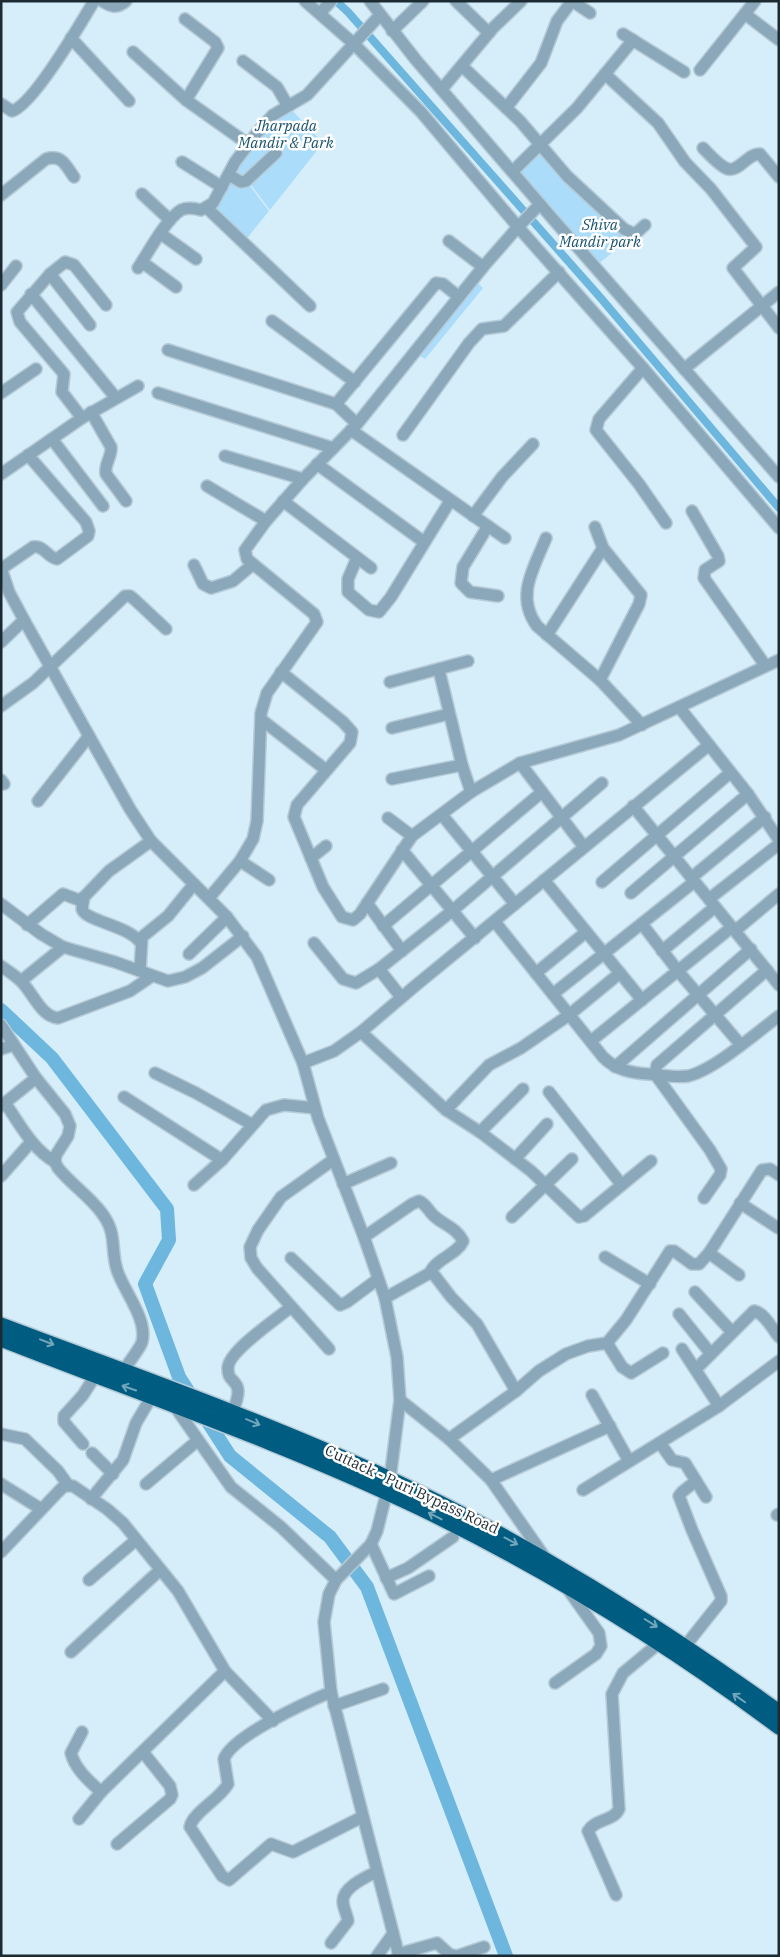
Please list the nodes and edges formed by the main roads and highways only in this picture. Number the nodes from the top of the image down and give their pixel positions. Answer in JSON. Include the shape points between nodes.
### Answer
{"nodes":[{"id":1,"x":1,"y":1325,"type":"edge"},
{"id":2,"x":1,"y":1339,"type":"edge"},
{"id":3,"x":156,"y":1391,"type":"junction"},
{"id":4,"x":389,"y":1486,"type":"junction"},
{"id":5,"x":779,"y":1712,"type":"edge"},
{"id":6,"x":779,"y":1727,"type":"edge"}],
"edges":[{"from":1,"to":3,"type":"highway","name":"Cuttack - Puri Bypass Road","one_way":true,"via":[[124,1372]]},
{"from":3,"to":2,"type":"highway","name":"Cuttack - Puri Bypass Road","one_way":true,"via":[[95,1376]]},
{"from":3,"to":4,"type":"highway","name":"Cuttack - Puri Bypass Road","one_way":true,"via":[[207,1403],[232,1413]]},
{"from":3,"to":4,"type":"highway","name":"Cuttack - Puri Bypass Road","via":[[173,1404]]},
{"from":4,"to":5,"type":"highway","name":"Cuttack - Puri Bypass Road","one_way":true,"via":[[546,1560],[686,1645]]},
{"from":6,"to":4,"type":"highway","name":"Cuttack - Puri Bypass Road","one_way":true,"via":[[566,1586]]}]}
